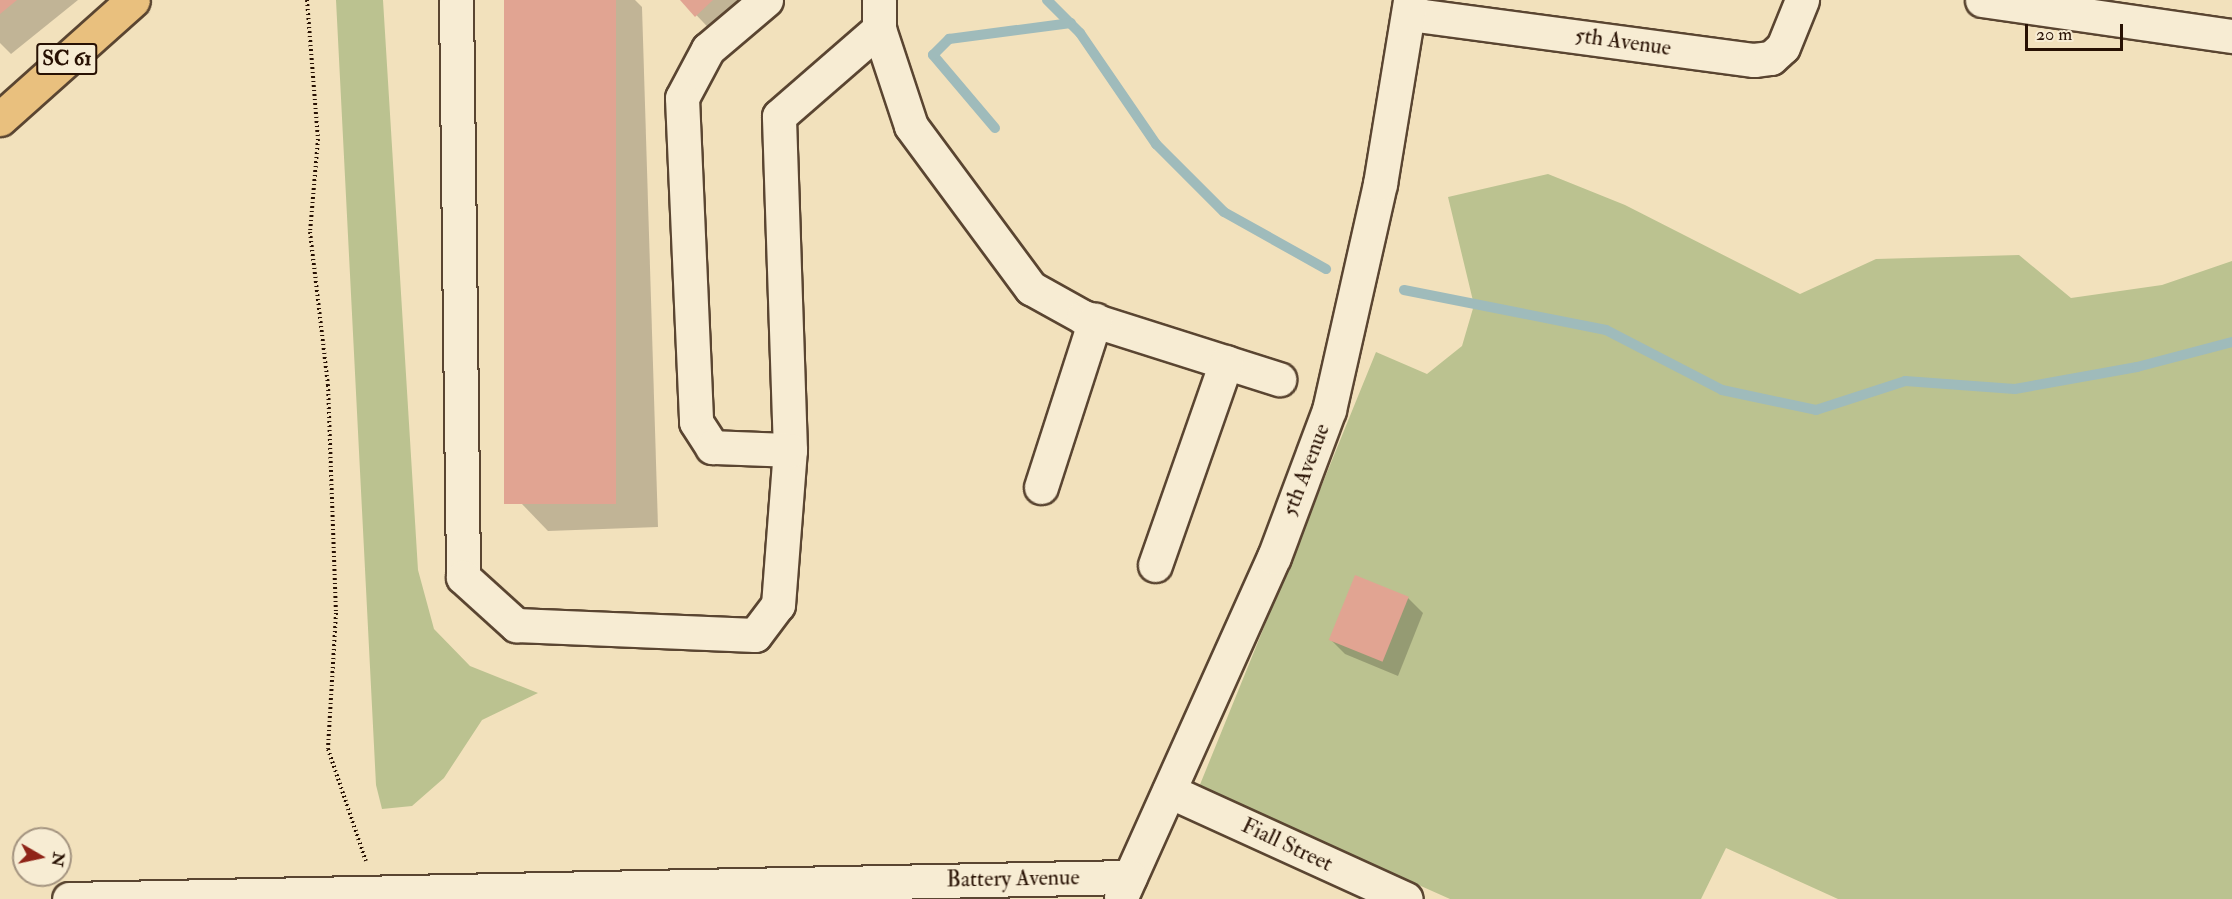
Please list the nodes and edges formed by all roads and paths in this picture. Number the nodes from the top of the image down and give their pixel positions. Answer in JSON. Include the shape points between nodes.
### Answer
{"nodes":[{"id":1,"x":133,"y":0,"type":"edge"},
{"id":2,"x":307,"y":0,"type":"edge"},
{"id":3,"x":456,"y":0,"type":"edge"},
{"id":4,"x":766,"y":0,"type":"edge"},
{"id":5,"x":1802,"y":0,"type":"edge"},
{"id":6,"x":1982,"y":0,"type":"edge"},
{"id":7,"x":1409,"y":7,"type":"edge"},
{"id":8,"x":879,"y":14,"type":"edge"},
{"id":9,"x":2232,"y":36,"type":"edge"},
{"id":10,"x":4,"y":107,"type":"edge"},
{"id":11,"x":1095,"y":320,"type":"junction"},
{"id":12,"x":1226,"y":362,"type":"junction"},
{"id":13,"x":1279,"y":379,"type":"dead end"},
{"id":14,"x":790,"y":450,"type":"junction"},
{"id":15,"x":1041,"y":487,"type":"dead end"},
{"id":16,"x":1155,"y":565,"type":"dead end"},
{"id":17,"x":1169,"y":791,"type":"junction"},
{"id":18,"x":1125,"y":888,"type":"edge"},
{"id":19,"x":377,"y":892,"type":"junction"},
{"id":20,"x":712,"y":892,"type":"edge"},
{"id":21,"x":69,"y":899,"type":"edge"},
{"id":22,"x":1406,"y":899,"type":"edge"}],
"edges":[{"from":1,"to":10,"type":"main road","number":"SC 61"},
{"from":2,"to":19,"type":"path","via":[[318,139],[310,232],[328,385],[335,601],[328,749]]},
{"from":3,"to":14,"type":"street","via":[[463,577],[516,625],[755,635],[778,605]]},
{"from":4,"to":14,"type":"street","via":[[708,49],[682,98],[696,422],[712,447]]},
{"from":5,"to":7,"type":"street","name":"5th Avenue","via":[[1783,47],[1771,58],[1754,60]]},
{"from":6,"to":9,"type":"street"},
{"from":7,"to":17,"type":"street","name":"5th Avenue","via":[[1358,299],[1329,410],[1274,557]]},
{"from":8,"to":11,"type":"street","via":[[911,126],[1031,288]]},
{"from":8,"to":14,"type":"street","via":[[779,116]]},
{"from":11,"to":12,"type":"street"},
{"from":11,"to":15,"type":"street"},
{"from":12,"to":13,"type":"street"},
{"from":12,"to":16,"type":"street"},
{"from":17,"to":18,"type":"street","name":"5th Avenue"},
{"from":17,"to":22,"type":"street","name":"Fiall Street"},
{"from":18,"to":20,"type":"street","name":"Battery Avenue"},
{"from":19,"to":20,"type":"street","name":"Battery Avenue"},
{"from":19,"to":21,"type":"street","name":"Battery Avenue"}]}
